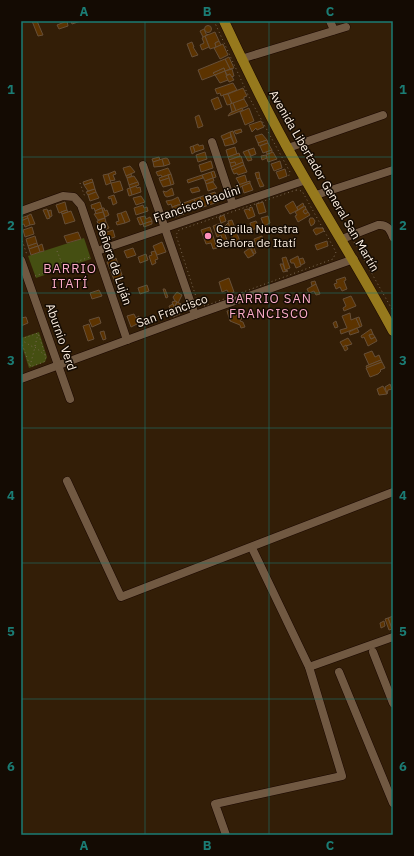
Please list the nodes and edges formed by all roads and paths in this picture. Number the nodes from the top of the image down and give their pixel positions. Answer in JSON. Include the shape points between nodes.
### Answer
{"nodes":[{"id":1,"x":214,"y":21,"type":"edge"},
{"id":2,"x":224,"y":21,"type":"edge"},
{"id":3,"x":330,"y":21,"type":"edge"},
{"id":4,"x":346,"y":27,"type":"dead end"},
{"id":5,"x":334,"y":30,"type":"junction"},
{"id":6,"x":242,"y":59,"type":"junction"},
{"id":7,"x":384,"y":115,"type":"dead end"},
{"id":8,"x":212,"y":142,"type":"dead end"},
{"id":9,"x":288,"y":148,"type":"junction"},
{"id":10,"x":144,"y":165,"type":"dead end"},
{"id":11,"x":393,"y":170,"type":"edge"},
{"id":12,"x":288,"y":178,"type":"dead end"},
{"id":13,"x":306,"y":180,"type":"junction"},
{"id":14,"x":80,"y":183,"type":"dead end"},
{"id":15,"x":302,"y":191,"type":"joint"},
{"id":16,"x":222,"y":194,"type":"dead end"},
{"id":17,"x":316,"y":195,"type":"junction"},
{"id":18,"x":85,"y":197,"type":"dead end"},
{"id":19,"x":219,"y":203,"type":"dead end"},
{"id":20,"x":233,"y":204,"type":"junction"},
{"id":21,"x":21,"y":211,"type":"edge"},
{"id":22,"x":165,"y":229,"type":"junction"},
{"id":23,"x":21,"y":237,"type":"edge"},
{"id":24,"x":393,"y":237,"type":"edge"},
{"id":25,"x":342,"y":239,"type":"junction"},
{"id":26,"x":353,"y":241,"type":"dead end"},
{"id":27,"x":57,"y":251,"type":"dead end"},
{"id":28,"x":94,"y":254,"type":"junction"},
{"id":29,"x":24,"y":258,"type":"edge"},
{"id":30,"x":354,"y":259,"type":"junction"},
{"id":31,"x":63,"y":266,"type":"junction"},
{"id":32,"x":34,"y":276,"type":"dead end"},
{"id":33,"x":393,"y":311,"type":"edge"},
{"id":34,"x":195,"y":315,"type":"junction"},
{"id":35,"x":393,"y":331,"type":"edge"},
{"id":36,"x":38,"y":333,"type":"junction"},
{"id":37,"x":21,"y":340,"type":"edge"},
{"id":38,"x":127,"y":340,"type":"junction"},
{"id":39,"x":35,"y":347,"type":"junction"},
{"id":40,"x":36,"y":350,"type":"junction"},
{"id":41,"x":46,"y":356,"type":"junction"},
{"id":42,"x":58,"y":365,"type":"junction"},
{"id":43,"x":30,"y":367,"type":"junction"},
{"id":44,"x":21,"y":379,"type":"edge"},
{"id":45,"x":70,"y":399,"type":"dead end"},
{"id":46,"x":67,"y":481,"type":"dead end"},
{"id":47,"x":393,"y":492,"type":"edge"},
{"id":48,"x":252,"y":548,"type":"junction"},
{"id":49,"x":393,"y":637,"type":"edge"},
{"id":50,"x":373,"y":652,"type":"dead end"},
{"id":51,"x":309,"y":667,"type":"junction"},
{"id":52,"x":339,"y":672,"type":"dead end"},
{"id":53,"x":393,"y":703,"type":"edge"},
{"id":54,"x":393,"y":803,"type":"edge"},
{"id":55,"x":226,"y":835,"type":"edge"}],
"edges":[{"from":1,"to":12,"type":"path","via":[[249,97],[290,172]]},
{"from":2,"to":6,"type":"main road","name":"Avenida Libertador General San Martín"},
{"from":3,"to":5,"type":"street"},
{"from":4,"to":5,"type":"street"},
{"from":5,"to":6,"type":"street"},
{"from":6,"to":9,"type":"main road","name":"Avenida Libertador General San Martín"},
{"from":7,"to":9,"type":"street"},
{"from":8,"to":20,"type":"street"},
{"from":9,"to":13,"type":"main road","name":"Avenida Libertador General San Martín"},
{"from":10,"to":22,"type":"street"},
{"from":11,"to":17,"type":"street"},
{"from":13,"to":17,"type":"main road","name":"Avenida Libertador General San Martín"},
{"from":13,"to":20,"type":"street","name":"Francisco Paolini"},
{"from":14,"to":18,"type":"path"},
{"from":15,"to":15,"type":"path","via":[[336,252],[333,259],[205,306],[198,303],[176,235],[179,230],[296,190]]},
{"from":16,"to":19,"type":"path"},
{"from":17,"to":25,"type":"main road","name":"Avenida Libertador General San Martín"},
{"from":20,"to":22,"type":"street","name":"Francisco Paolini"},
{"from":21,"to":28,"type":"street","name":"Señora de Luján","via":[[63,196],[74,197],[81,205]]},
{"from":22,"to":28,"type":"street","name":"Francisco Paolini"},
{"from":22,"to":34,"type":"street"},
{"from":23,"to":29,"type":"path"},
{"from":24,"to":25,"type":"street","via":[[388,227],[378,225]]},
{"from":25,"to":30,"type":"main road","name":"Avenida Libertador General San Martín"},
{"from":26,"to":33,"type":"path"},
{"from":27,"to":31,"type":"path"},
{"from":28,"to":31,"type":"path"},
{"from":28,"to":38,"type":"street","name":"Señora de Luján"},
{"from":29,"to":42,"type":"street","name":"Aburnio Verd"},
{"from":30,"to":34,"type":"street","name":"San Francisco"},
{"from":30,"to":35,"type":"main road","name":"Avenida Libertador General San Martín"},
{"from":31,"to":32,"type":"path"},
{"from":34,"to":38,"type":"street","name":"San Francisco"},
{"from":36,"to":37,"type":"path"},
{"from":36,"to":39,"type":"path"},
{"from":36,"to":41,"type":"path"},
{"from":37,"to":39,"type":"path"},
{"from":37,"to":43,"type":"path"},
{"from":38,"to":42,"type":"street","name":"San Francisco"},
{"from":39,"to":40,"type":"path"},
{"from":39,"to":40,"type":"path"},
{"from":40,"to":41,"type":"path"},
{"from":40,"to":43,"type":"path"},
{"from":41,"to":43,"type":"path","via":[[44,362]]},
{"from":42,"to":44,"type":"street","name":"San Francisco"},
{"from":42,"to":45,"type":"street","name":"Aburnio Verd"},
{"from":46,"to":48,"type":"street","via":[[121,597]]},
{"from":47,"to":48,"type":"street"},
{"from":48,"to":51,"type":"street"},
{"from":49,"to":51,"type":"street"},
{"from":50,"to":53,"type":"street"},
{"from":51,"to":55,"type":"street","via":[[342,776],[216,804]]},
{"from":52,"to":54,"type":"street"}]}
